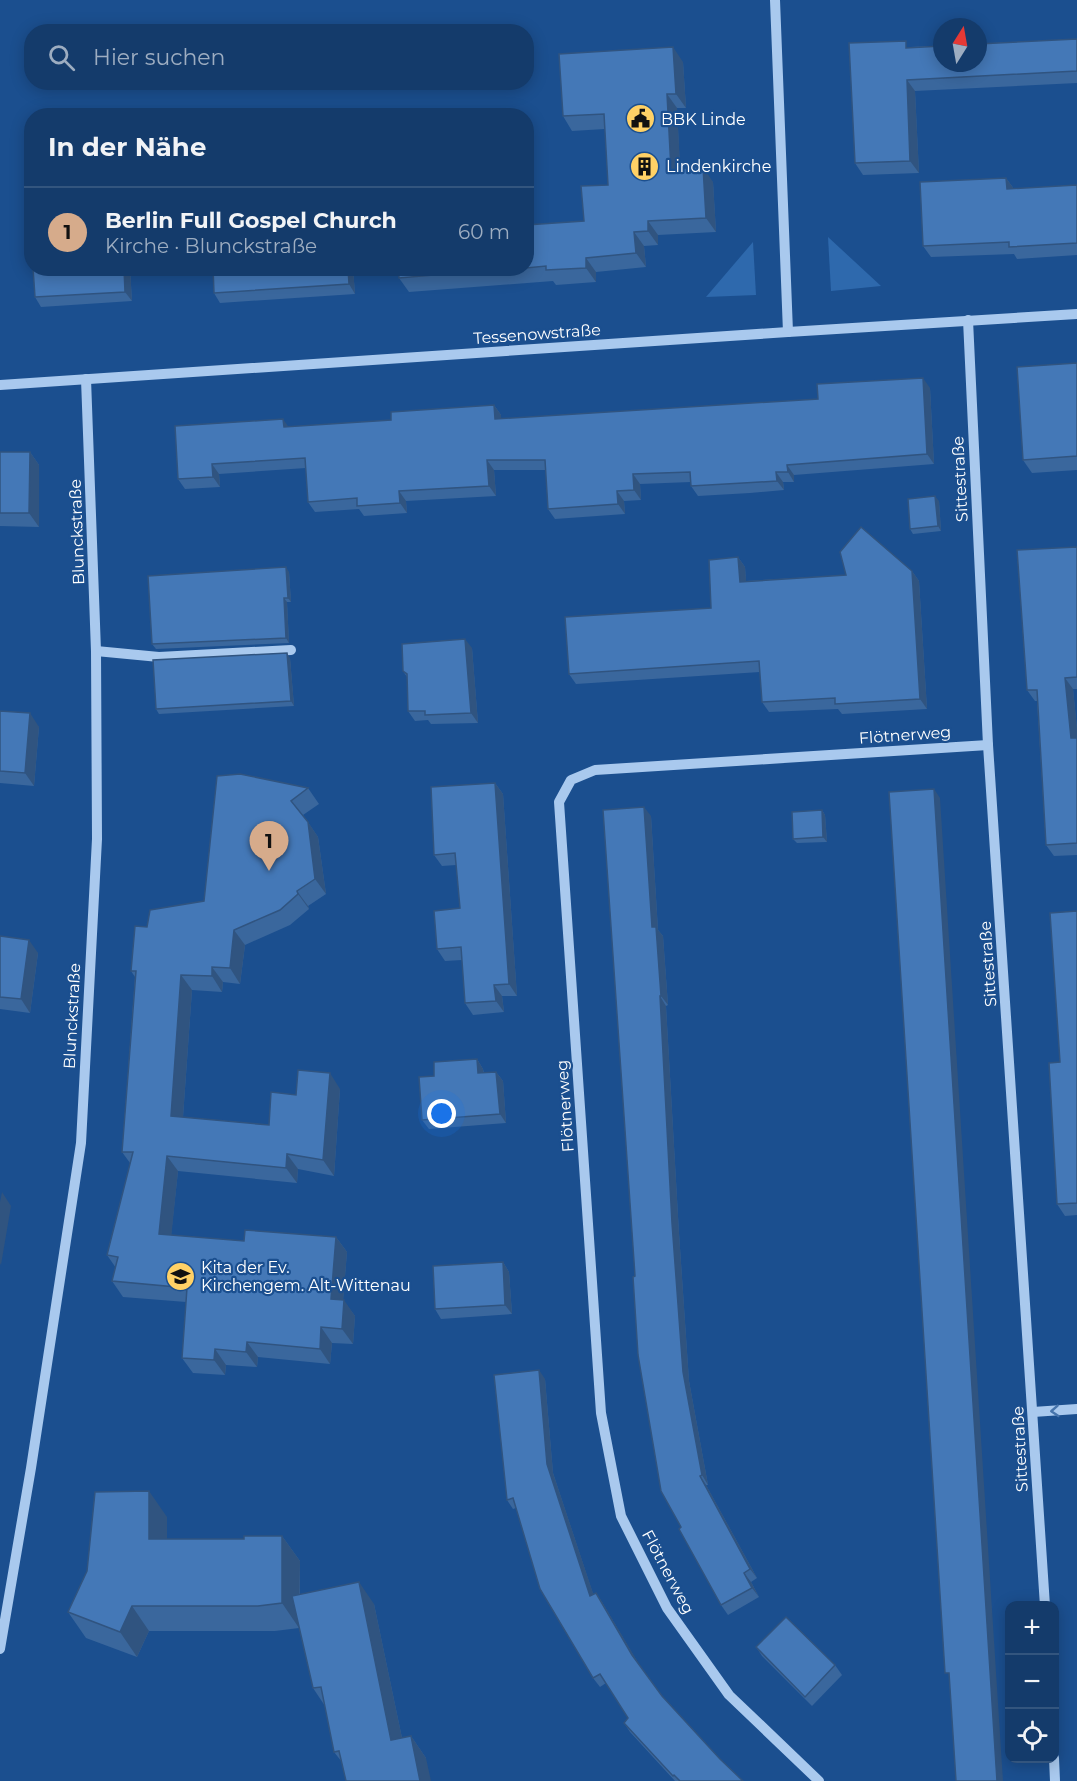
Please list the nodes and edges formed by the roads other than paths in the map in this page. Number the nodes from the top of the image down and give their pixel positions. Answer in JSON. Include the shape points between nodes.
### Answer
{"nodes":[{"id":1,"x":775,"y":0,"type":"edge"},
{"id":2,"x":1077,"y":314,"type":"edge"},
{"id":3,"x":968,"y":321,"type":"junction"},
{"id":4,"x":788,"y":332,"type":"junction"},
{"id":5,"x":86,"y":379,"type":"junction"},
{"id":6,"x":0,"y":385,"type":"edge"},
{"id":7,"x":291,"y":650,"type":"dead end"},
{"id":8,"x":96,"y":651,"type":"junction"},
{"id":9,"x":988,"y":745,"type":"junction"},
{"id":10,"x":1077,"y":1409,"type":"edge"},
{"id":11,"x":1033,"y":1412,"type":"junction"},
{"id":12,"x":1045,"y":1601,"type":"edge"},
{"id":13,"x":0,"y":1644,"type":"edge"},
{"id":14,"x":1054,"y":1763,"type":"edge"},
{"id":15,"x":819,"y":1781,"type":"edge"},
{"id":16,"x":1055,"y":1781,"type":"edge"}],
"edges":[{"from":1,"to":4,"type":"street"},
{"from":2,"to":3,"type":"street","name":"Tessenowstraße"},
{"from":3,"to":4,"type":"street","name":"Tessenowstraße"},
{"from":3,"to":9,"type":"street","name":"Sittestraße"},
{"from":4,"to":5,"type":"street","name":"Tessenowstraße"},
{"from":5,"to":6,"type":"street","name":"Tessenowstraße"},
{"from":5,"to":8,"type":"street","name":"Blunckstraße"},
{"from":7,"to":8,"type":"street","via":[[159,657]]},
{"from":8,"to":13,"type":"street","name":"Blunckstraße","via":[[97,838],[81,1143]]},
{"from":9,"to":11,"type":"street","name":"Sittestraße"},
{"from":9,"to":15,"type":"street","name":"Flötnerweg","via":[[595,770],[571,780],[559,802],[601,1413],[621,1516],[667,1608],[729,1695]]},
{"from":10,"to":11,"type":"street","one_way":true},
{"from":11,"to":12,"type":"street","name":"Sittestraße"},
{"from":14,"to":16,"type":"street"}]}
